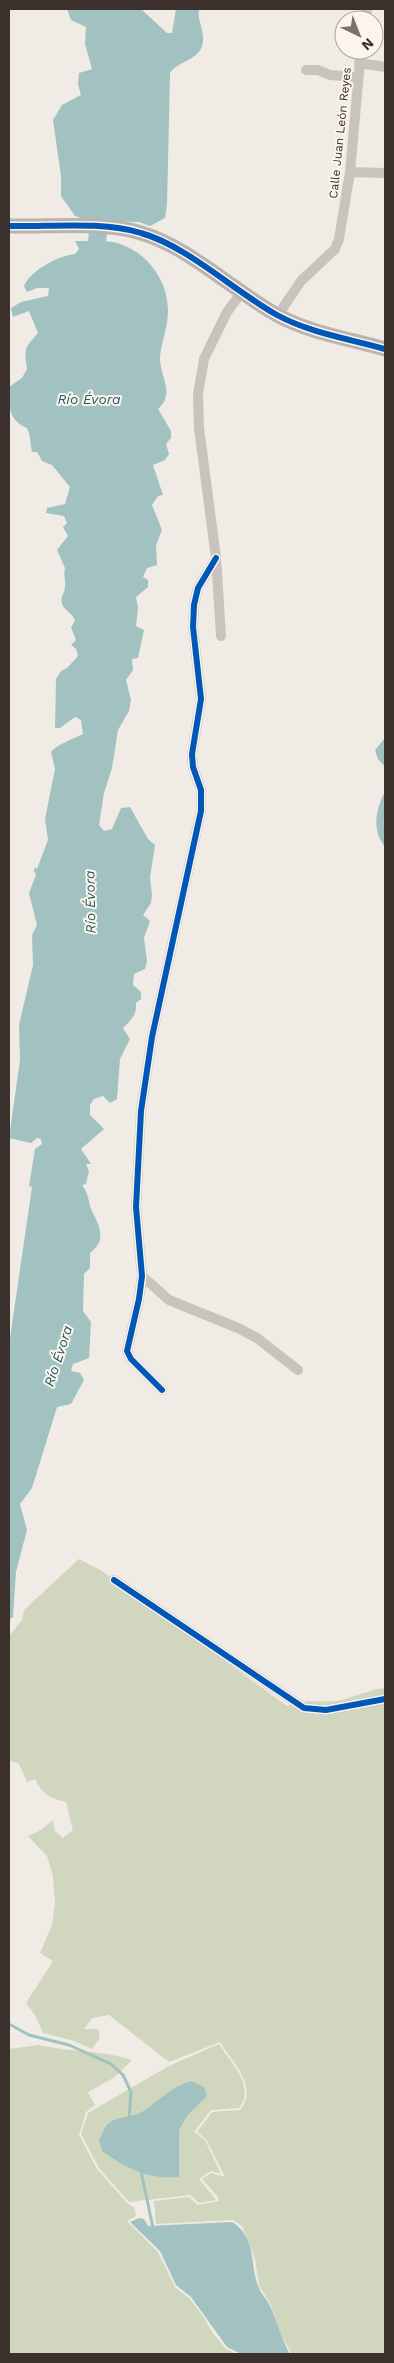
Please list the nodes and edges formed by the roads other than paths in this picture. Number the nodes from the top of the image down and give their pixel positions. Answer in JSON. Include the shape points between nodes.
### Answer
{"nodes":[{"id":1,"x":359,"y":60,"type":"edge"},
{"id":2,"x":359,"y":63,"type":"junction"},
{"id":3,"x":385,"y":67,"type":"edge"},
{"id":4,"x":306,"y":70,"type":"dead end"},
{"id":5,"x":358,"y":77,"type":"junction"},
{"id":6,"x":350,"y":172,"type":"junction"},
{"id":7,"x":385,"y":173,"type":"edge"},
{"id":8,"x":9,"y":226,"type":"edge"},
{"id":9,"x":242,"y":292,"type":"junction"},
{"id":10,"x":278,"y":315,"type":"junction"},
{"id":11,"x":385,"y":349,"type":"edge"},
{"id":12,"x":216,"y":558,"type":"junction"},
{"id":13,"x":221,"y":636,"type":"dead end"},
{"id":14,"x":142,"y":1276,"type":"junction"},
{"id":15,"x":298,"y":1370,"type":"dead end"},
{"id":16,"x":162,"y":1390,"type":"dead end"},
{"id":17,"x":114,"y":1580,"type":"dead end"},
{"id":18,"x":385,"y":1699,"type":"edge"}],
"edges":[{"from":1,"to":2,"type":"street","name":"Calle Juan León Reyes"},
{"from":2,"to":3,"type":"street"},
{"from":2,"to":5,"type":"street","name":"Calle Juan León Reyes"},
{"from":4,"to":5,"type":"street"},
{"from":5,"to":6,"type":"street","name":"Calle Juan León Reyes"},
{"from":6,"to":7,"type":"street"},
{"from":6,"to":10,"type":"street","name":"Calle Juan León Reyes","via":[[338,244],[301,281]]},
{"from":8,"to":9,"type":"street","via":[[107,228],[142,233],[170,245]]},
{"from":9,"to":10,"type":"street"},
{"from":9,"to":12,"type":"street","via":[[212,340],[199,379],[199,428]]},
{"from":10,"to":11,"type":"street","via":[[307,327]]},
{"from":12,"to":13,"type":"street"},
{"from":12,"to":14,"type":"street","via":[[198,588],[194,605],[193,627],[201,699],[192,754],[201,790],[202,811],[152,1037],[141,1111],[136,1207]]},
{"from":14,"to":15,"type":"street","via":[[168,1300],[257,1338]]},
{"from":14,"to":16,"type":"street","via":[[127,1350],[131,1359]]},
{"from":17,"to":18,"type":"street","via":[[304,1708],[326,1710]]}]}
